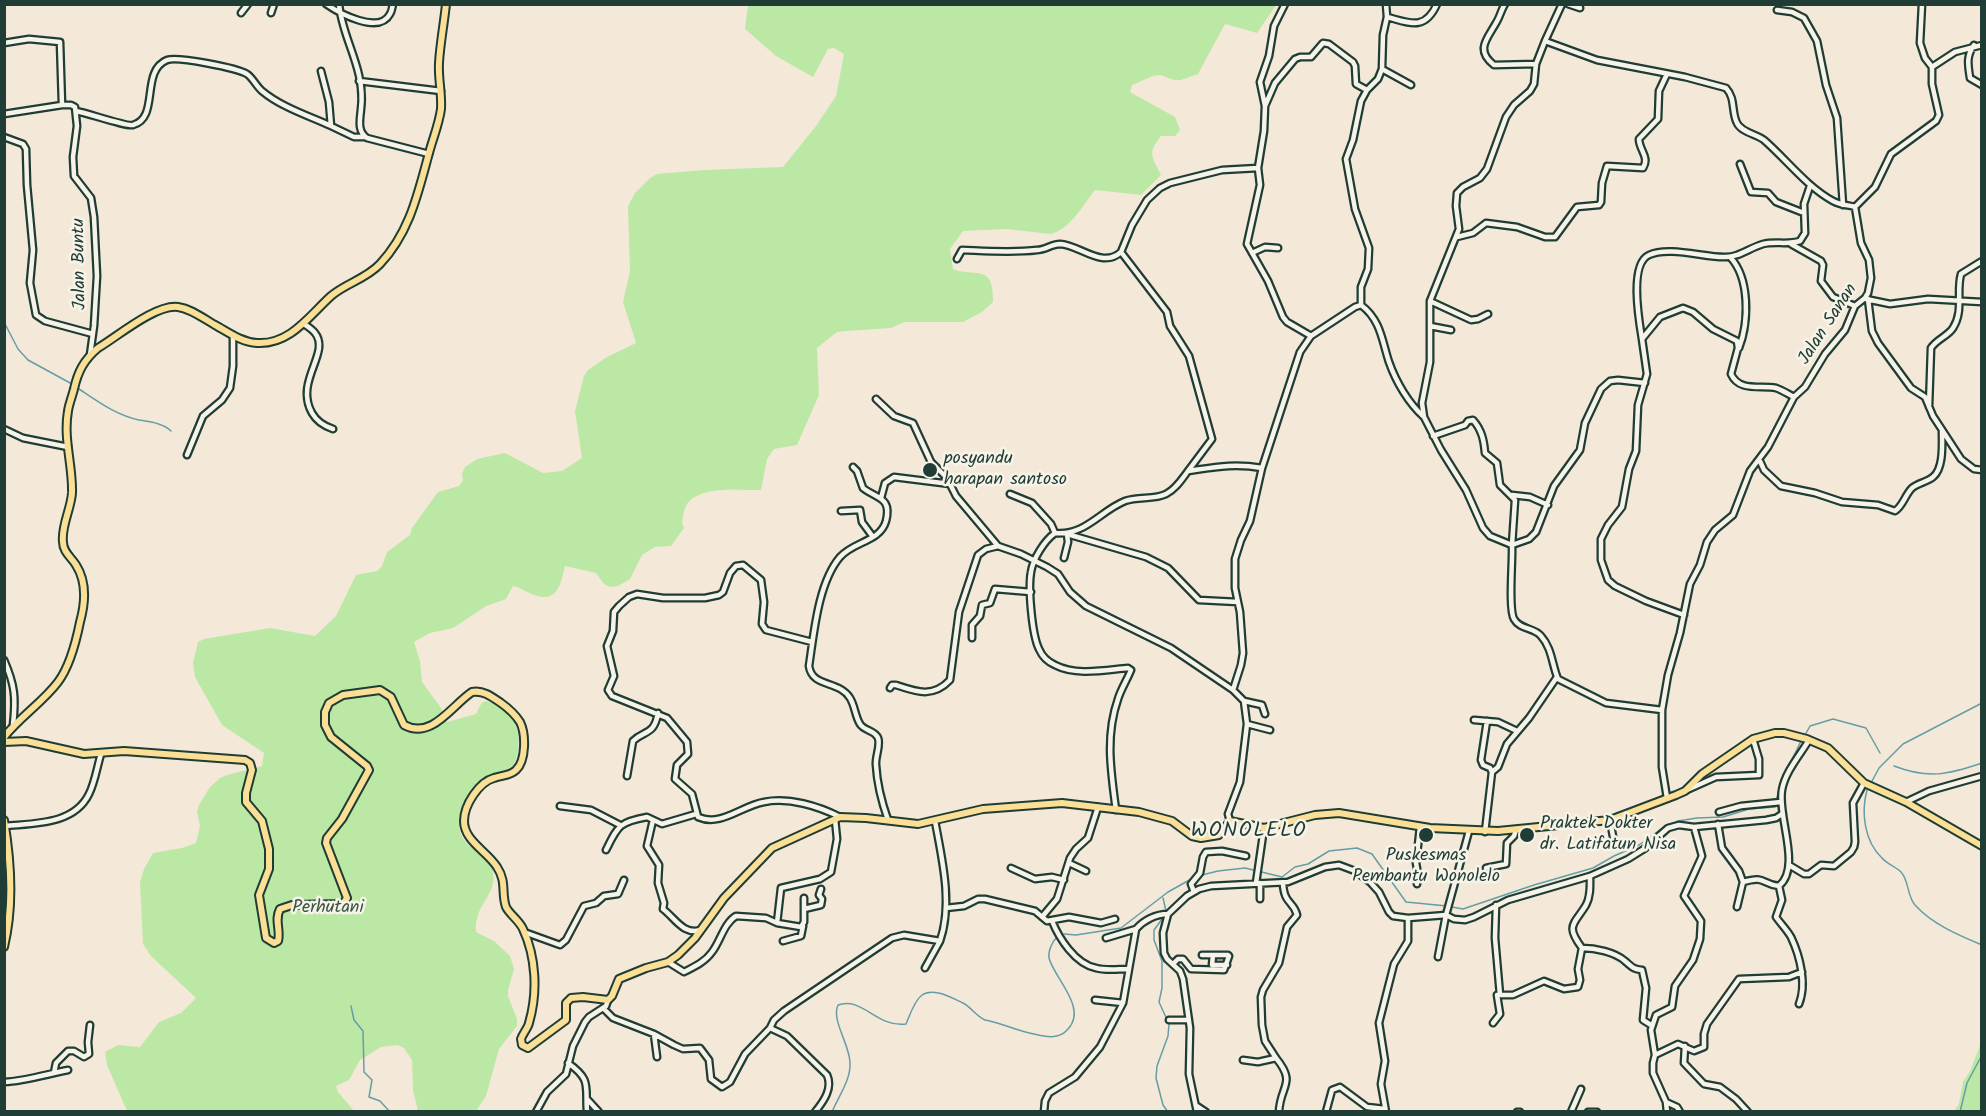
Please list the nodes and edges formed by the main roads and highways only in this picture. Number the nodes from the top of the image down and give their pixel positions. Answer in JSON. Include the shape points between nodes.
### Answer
{"nodes":[{"id":1,"x":446,"y":4,"type":"edge"},
{"id":2,"x":4,"y":737,"type":"edge"},
{"id":3,"x":4,"y":742,"type":"edge"},
{"id":4,"x":5,"y":823,"type":"edge"},
{"id":5,"x":1982,"y":846,"type":"edge"},
{"id":6,"x":7,"y":882,"type":"edge"},
{"id":7,"x":4,"y":947,"type":"edge"}],
"edges":[{"from":1,"to":2,"type":"main road","via":[[438,123],[410,218],[385,258],[360,280],[331,296],[304,324],[270,343],[241,339],[194,313],[171,307],[156,312],[90,355],[79,370],[68,411],[72,497],[63,544],[83,583],[81,621],[58,683]]},
{"from":3,"to":5,"type":"main road","via":[[26,741],[74,753],[213,757],[245,760],[252,765],[245,798],[262,821],[269,849],[269,869],[259,895],[266,938],[274,943],[279,937],[279,909],[343,904],[347,898],[326,843],[369,770],[331,737],[325,725],[329,703],[343,695],[380,690],[391,697],[404,725],[414,729],[446,716],[472,692],[492,697],[521,724],[522,756],[515,771],[483,784],[466,809],[464,824],[468,836],[498,868],[507,909],[524,932],[535,976],[529,1024],[520,1039],[523,1046],[530,1048],[564,1022],[566,1004],[571,998],[608,1000],[620,979],[678,955],[724,898],[772,848],[838,818],[851,816],[918,824],[983,809],[1046,804],[1139,812],[1172,821],[1201,838],[1219,835],[1230,821],[1264,828],[1339,813],[1420,827],[1516,830],[1611,820],[1685,791],[1702,774],[1753,739],[1775,733],[1794,735],[1828,748],[1864,783],[1906,802]]},
{"from":4,"to":6,"type":"main road"},
{"from":6,"to":7,"type":"main road","via":[[9,928]]}]}
